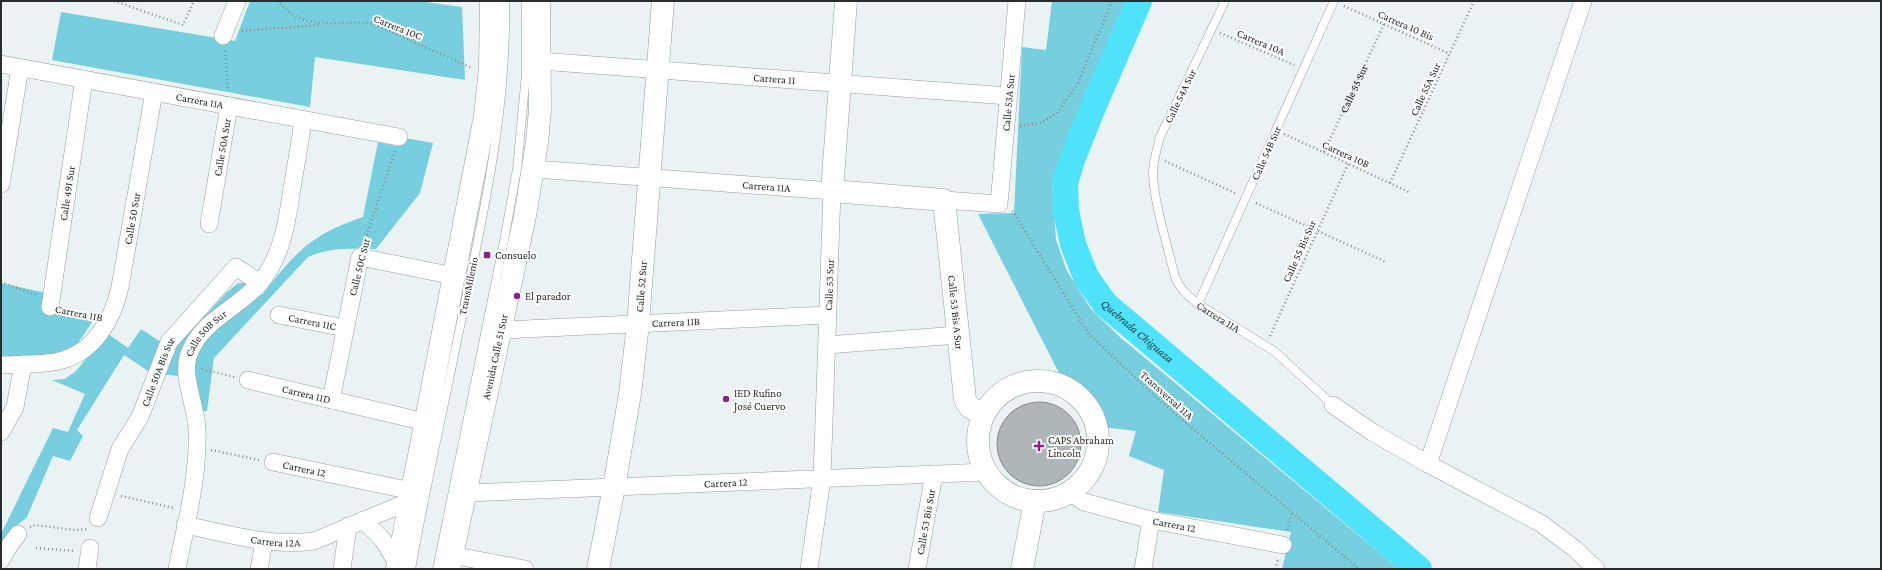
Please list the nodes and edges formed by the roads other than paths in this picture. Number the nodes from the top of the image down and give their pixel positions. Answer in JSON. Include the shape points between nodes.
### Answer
{"nodes":[{"id":1,"x":237,"y":1,"type":"edge"},
{"id":2,"x":491,"y":1,"type":"edge"},
{"id":3,"x":505,"y":1,"type":"edge"},
{"id":4,"x":526,"y":1,"type":"edge"},
{"id":5,"x":539,"y":1,"type":"edge"},
{"id":6,"x":663,"y":1,"type":"edge"},
{"id":7,"x":846,"y":1,"type":"edge"},
{"id":8,"x":1017,"y":1,"type":"edge"},
{"id":9,"x":1225,"y":1,"type":"edge"},
{"id":10,"x":1583,"y":1,"type":"edge"},
{"id":11,"x":1334,"y":2,"type":"edge"},
{"id":12,"x":229,"y":34,"type":"road end"},
{"id":13,"x":540,"y":62,"type":"junction"},
{"id":14,"x":1,"y":64,"type":"edge"},
{"id":15,"x":20,"y":68,"type":"junction"},
{"id":16,"x":658,"y":70,"type":"junction"},
{"id":17,"x":84,"y":79,"type":"junction"},
{"id":18,"x":840,"y":84,"type":"junction"},
{"id":19,"x":154,"y":92,"type":"junction"},
{"id":20,"x":1008,"y":96,"type":"junction"},
{"id":21,"x":229,"y":106,"type":"junction"},
{"id":22,"x":303,"y":120,"type":"junction"},
{"id":23,"x":399,"y":137,"type":"road end"},
{"id":24,"x":534,"y":169,"type":"junction"},
{"id":25,"x":650,"y":178,"type":"junction"},
{"id":26,"x":1,"y":184,"type":"edge"},
{"id":27,"x":832,"y":191,"type":"junction"},
{"id":28,"x":1156,"y":195,"type":"joint"},
{"id":29,"x":944,"y":200,"type":"junction"},
{"id":30,"x":999,"y":204,"type":"joint"},
{"id":31,"x":209,"y":224,"type":"dead end"},
{"id":32,"x":454,"y":276,"type":"junction"},
{"id":33,"x":260,"y":283,"type":"junction"},
{"id":34,"x":50,"y":303,"type":"road end"},
{"id":35,"x":1198,"y":304,"type":"junction"},
{"id":36,"x":279,"y":315,"type":"dead end"},
{"id":37,"x":828,"y":315,"type":"junction"},
{"id":38,"x":638,"y":324,"type":"junction"},
{"id":39,"x":345,"y":328,"type":"junction"},
{"id":40,"x":501,"y":330,"type":"junction"},
{"id":41,"x":958,"y":335,"type":"junction"},
{"id":42,"x":827,"y":345,"type":"junction"},
{"id":43,"x":23,"y":364,"type":"junction"},
{"id":44,"x":1,"y":365,"type":"edge"},
{"id":45,"x":248,"y":380,"type":"road end"},
{"id":46,"x":331,"y":400,"type":"junction"},
{"id":47,"x":1333,"y":405,"type":"joint"},
{"id":48,"x":984,"y":413,"type":"junction"},
{"id":49,"x":426,"y":422,"type":"junction"},
{"id":50,"x":1,"y":432,"type":"edge"},
{"id":51,"x":273,"y":462,"type":"road end"},
{"id":52,"x":1428,"y":464,"type":"junction"},
{"id":53,"x":987,"y":472,"type":"junction"},
{"id":54,"x":934,"y":474,"type":"junction"},
{"id":55,"x":822,"y":478,"type":"junction"},
{"id":56,"x":614,"y":487,"type":"junction"},
{"id":57,"x":466,"y":492,"type":"junction"},
{"id":58,"x":1069,"y":492,"type":"junction"},
{"id":59,"x":411,"y":496,"type":"junction"},
{"id":60,"x":1035,"y":501,"type":"junction"},
{"id":61,"x":98,"y":518,"type":"road end"},
{"id":62,"x":187,"y":518,"type":"junction"},
{"id":63,"x":1151,"y":520,"type":"junction"},
{"id":64,"x":355,"y":523,"type":"junction"},
{"id":65,"x":18,"y":534,"type":"road end"},
{"id":66,"x":264,"y":542,"type":"junction"},
{"id":67,"x":1282,"y":545,"type":"dead end"},
{"id":68,"x":1,"y":560,"type":"edge"},
{"id":69,"x":446,"y":564,"type":"edge"},
{"id":70,"x":402,"y":568,"type":"edge"},
{"id":71,"x":176,"y":569,"type":"edge"},
{"id":72,"x":259,"y":569,"type":"edge"},
{"id":73,"x":342,"y":569,"type":"edge"},
{"id":74,"x":525,"y":569,"type":"edge"},
{"id":75,"x":598,"y":569,"type":"edge"},
{"id":76,"x":809,"y":569,"type":"edge"},
{"id":77,"x":917,"y":569,"type":"edge"},
{"id":78,"x":1022,"y":569,"type":"edge"},
{"id":79,"x":1143,"y":569,"type":"edge"},
{"id":80,"x":1596,"y":569,"type":"edge"}],
"edges":[{"from":1,"to":12,"type":"street"},
{"from":2,"to":32,"type":"street","via":[[490,76]]},
{"from":3,"to":70,"type":"lane","name":"TransMilenio","via":[[504,79],[487,193],[426,489]]},
{"from":4,"to":69,"type":"lane","via":[[526,74],[517,169]]},
{"from":5,"to":13,"type":"street","name":"Avenida Calle 51 Sur"},
{"from":6,"to":16,"type":"street","name":"Calle 52 Sur"},
{"from":7,"to":18,"type":"street","name":"Calle 53 Sur"},
{"from":8,"to":20,"type":"street","name":"Calle 53A Sur"},
{"from":9,"to":28,"type":"lane","name":"Calle 54A Sur","via":[[1160,137],[1153,174]]},
{"from":10,"to":52,"type":"street"},
{"from":11,"to":35,"type":"lane","name":"Calle 54B Sur"},
{"from":13,"to":16,"type":"street","name":"Carrera 11"},
{"from":13,"to":24,"type":"street","name":"Avenida Calle 51 Sur","via":[[540,109]]},
{"from":14,"to":15,"type":"street","name":"Carrera 11A"},
{"from":15,"to":17,"type":"street","name":"Carrera 11A"},
{"from":15,"to":26,"type":"street"},
{"from":16,"to":18,"type":"street","name":"Carrera 11"},
{"from":16,"to":25,"type":"street","name":"Calle 52 Sur"},
{"from":17,"to":19,"type":"street","name":"Carrera 11A"},
{"from":17,"to":34,"type":"street","name":"Calle 49I Sur"},
{"from":18,"to":20,"type":"street","name":"Carrera 11"},
{"from":18,"to":27,"type":"street","name":"Calle 53 Sur"},
{"from":19,"to":21,"type":"street","name":"Carrera 11A"},
{"from":19,"to":43,"type":"street","name":"Calle 50 Sur","via":[[120,287],[109,319],[94,340],[74,356],[58,361]]},
{"from":20,"to":30,"type":"street","name":"Calle 53A Sur"},
{"from":21,"to":22,"type":"street","name":"Carrera 11A"},
{"from":21,"to":31,"type":"street","name":"Calle 50A Sur"},
{"from":22,"to":23,"type":"street","name":"Carrera 11A"},
{"from":22,"to":33,"type":"street","name":"Calle 50B Sur","via":[[282,243]]},
{"from":24,"to":25,"type":"street","name":"Carrera 11A"},
{"from":24,"to":40,"type":"street","name":"Avenida Calle 51 Sur"},
{"from":25,"to":27,"type":"street","name":"Carrera 11A"},
{"from":25,"to":38,"type":"street","name":"Calle 52 Sur"},
{"from":27,"to":29,"type":"street","name":"Carrera 11A"},
{"from":27,"to":37,"type":"street","name":"Calle 53 Sur"},
{"from":28,"to":35,"type":"lane","name":"Carrera 11A","via":[[1175,277],[1186,295]]},
{"from":29,"to":30,"type":"street","name":"Carrera 11A"},
{"from":29,"to":41,"type":"street","name":"Calle 53 Bis A Sur"},
{"from":32,"to":39,"type":"street","name":"Calle 50C Sur","via":[[360,257]]},
{"from":32,"to":49,"type":"street"},
{"from":33,"to":61,"type":"street","name":"Calle 50A Bis Sur","via":[[236,268],[169,342],[140,417],[120,449]]},
{"from":33,"to":62,"type":"street","name":"Calle 50B Sur","via":[[206,328],[195,341],[188,357],[186,366],[197,428],[194,484]]},
{"from":35,"to":47,"type":"lane","name":"Carrera 11A","via":[[1266,346]]},
{"from":36,"to":39,"type":"street","name":"Carrera 11C"},
{"from":37,"to":38,"type":"street","name":"Carrera 11B"},
{"from":37,"to":42,"type":"street","name":"Calle 53 Sur"},
{"from":38,"to":40,"type":"street","name":"Carrera 11B"},
{"from":38,"to":56,"type":"street","name":"Calle 52 Sur","via":[[628,408]]},
{"from":39,"to":46,"type":"street","name":"Calle 50C Sur"},
{"from":40,"to":57,"type":"street","name":"Avenida Calle 51 Sur"},
{"from":41,"to":42,"type":"street"},
{"from":41,"to":48,"type":"street","name":"Calle 53 Bis A Sur","via":[[966,402],[971,408]]},
{"from":42,"to":55,"type":"street","name":"Calle 53 Sur"},
{"from":43,"to":44,"type":"street"},
{"from":43,"to":50,"type":"street","via":[[15,407]]},
{"from":45,"to":46,"type":"street","name":"Carrera 11D"},
{"from":46,"to":49,"type":"street","name":"Carrera 11D"},
{"from":47,"to":52,"type":"street","via":[[1372,432]]},
{"from":48,"to":53,"type":"street","via":[[978,443],[981,461]]},
{"from":48,"to":58,"type":"street","via":[[994,399],[1007,388],[1029,381],[1057,383],[1072,391],[1085,403],[1094,417],[1098,451],[1083,481]]},
{"from":49,"to":59,"type":"street"},
{"from":51,"to":59,"type":"street","name":"Carrera 12"},
{"from":52,"to":80,"type":"street","via":[[1542,524]]},
{"from":53,"to":54,"type":"street","name":"Carrera 12"},
{"from":53,"to":60,"type":"street","via":[[994,482],[1013,495]]},
{"from":54,"to":55,"type":"street","name":"Carrera 12"},
{"from":54,"to":77,"type":"street","name":"Calle 53 Bis Sur"},
{"from":55,"to":56,"type":"street","name":"Carrera 12"},
{"from":55,"to":76,"type":"street","name":"Calle 53 Sur"},
{"from":56,"to":57,"type":"street","name":"Carrera 12"},
{"from":56,"to":75,"type":"street","name":"Calle 52 Sur"},
{"from":57,"to":69,"type":"street","name":"Avenida Calle 51 Sur"},
{"from":58,"to":60,"type":"street","via":[[1059,497]]},
{"from":58,"to":63,"type":"street","name":"Carrera 12","via":[[1084,502]]},
{"from":59,"to":64,"type":"street","name":"Carrera 12A"},
{"from":59,"to":70,"type":"street"},
{"from":60,"to":78,"type":"street"},
{"from":62,"to":66,"type":"street","name":"Carrera 12A"},
{"from":62,"to":71,"type":"street","name":"Calle 50B Sur"},
{"from":63,"to":67,"type":"street","name":"Carrera 12"},
{"from":63,"to":79,"type":"street"},
{"from":64,"to":66,"type":"street","name":"Carrera 12A","via":[[314,540],[290,543]]},
{"from":64,"to":70,"type":"street","via":[[382,540]]},
{"from":64,"to":73,"type":"street"},
{"from":65,"to":68,"type":"street"},
{"from":66,"to":72,"type":"street"},
{"from":69,"to":74,"type":"street"}]}
